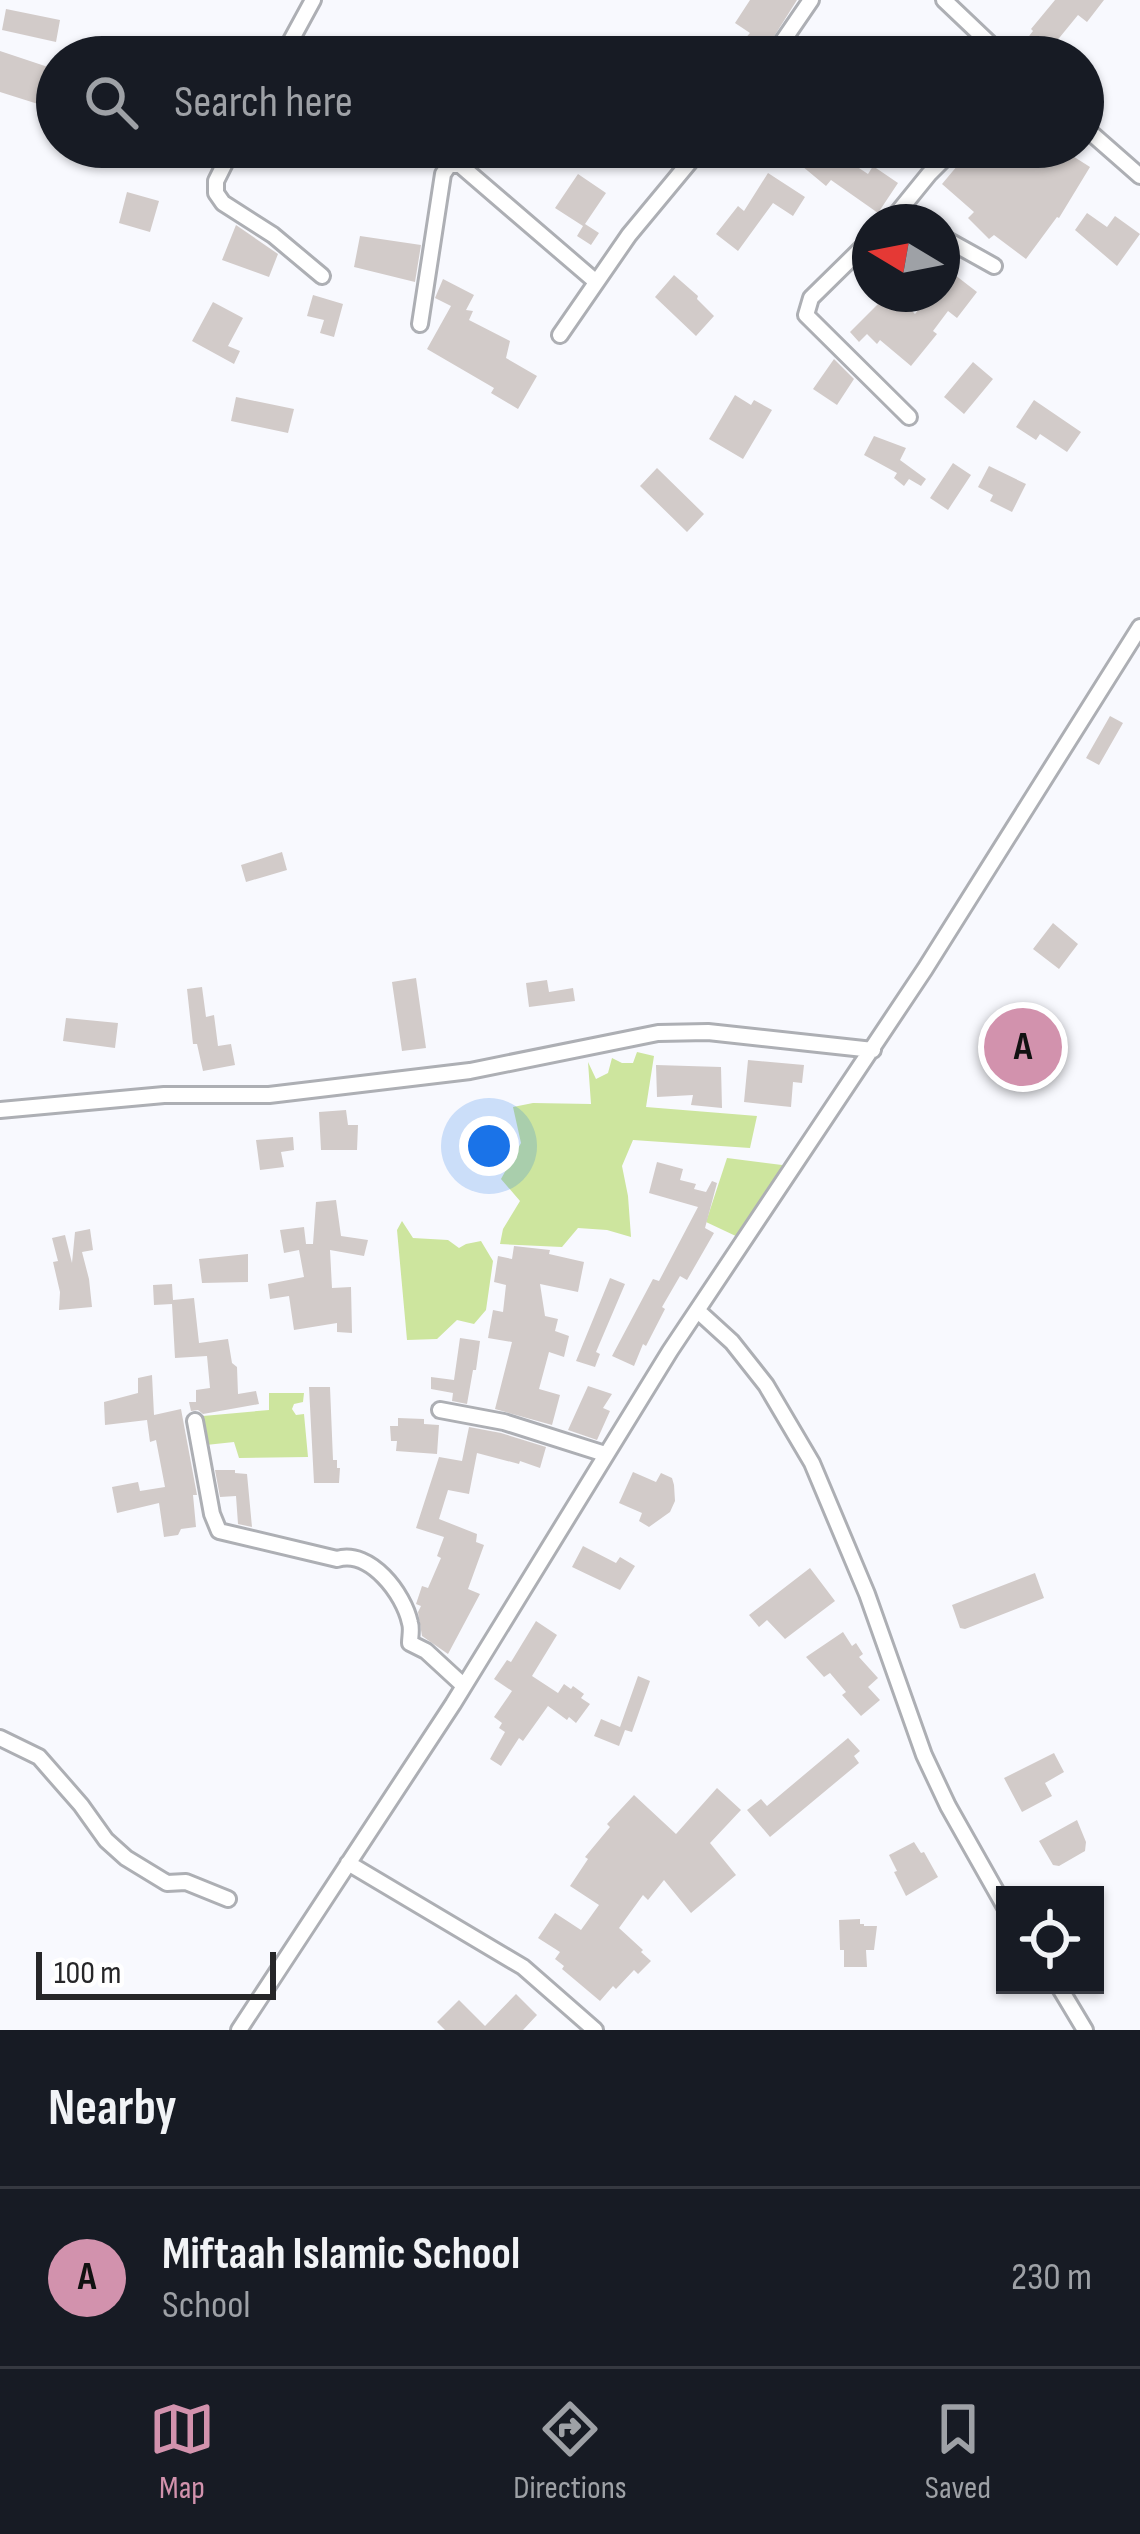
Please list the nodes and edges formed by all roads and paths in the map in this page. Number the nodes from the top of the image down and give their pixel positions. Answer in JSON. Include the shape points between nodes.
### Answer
{"nodes":[{"id":1,"x":313,"y":0,"type":"edge"},
{"id":2,"x":811,"y":0,"type":"edge"},
{"id":3,"x":944,"y":0,"type":"edge"},
{"id":4,"x":293,"y":36,"type":"edge"},
{"id":5,"x":786,"y":36,"type":"edge"},
{"id":6,"x":982,"y":36,"type":"edge"},
{"id":7,"x":1104,"y":144,"type":"edge"},
{"id":8,"x":222,"y":168,"type":"edge"},
{"id":9,"x":447,"y":168,"type":"edge"},
{"id":10,"x":464,"y":168,"type":"edge"},
{"id":11,"x":685,"y":168,"type":"edge"},
{"id":12,"x":935,"y":168,"type":"edge"},
{"id":13,"x":1140,"y":176,"type":"edge"},
{"id":14,"x":910,"y":204,"type":"edge"},
{"id":15,"x":960,"y":248,"type":"edge"},
{"id":16,"x":852,"y":258,"type":"edge"},
{"id":17,"x":994,"y":266,"type":"dead end"},
{"id":18,"x":322,"y":276,"type":"dead end"},
{"id":19,"x":596,"y":280,"type":"junction"},
{"id":20,"x":420,"y":324,"type":"dead end"},
{"id":21,"x":560,"y":335,"type":"dead end"},
{"id":22,"x":909,"y":417,"type":"dead end"},
{"id":23,"x":1140,"y":627,"type":"edge"},
{"id":24,"x":873,"y":1050,"type":"junction"},
{"id":25,"x":0,"y":1110,"type":"edge"},
{"id":26,"x":698,"y":1311,"type":"junction"},
{"id":27,"x":440,"y":1410,"type":"dead end"},
{"id":28,"x":195,"y":1420,"type":"dead end"},
{"id":29,"x":605,"y":1454,"type":"junction"},
{"id":30,"x":464,"y":1686,"type":"junction"},
{"id":31,"x":0,"y":1738,"type":"edge"},
{"id":32,"x":348,"y":1863,"type":"junction"},
{"id":33,"x":996,"y":1891,"type":"edge"},
{"id":34,"x":228,"y":1899,"type":"dead end"},
{"id":35,"x":1063,"y":1994,"type":"edge"},
{"id":36,"x":239,"y":2030,"type":"edge"},
{"id":37,"x":595,"y":2030,"type":"edge"},
{"id":38,"x":1085,"y":2030,"type":"edge"}],
"edges":[{"from":1,"to":4,"type":"street"},
{"from":2,"to":5,"type":"street"},
{"from":3,"to":6,"type":"street"},
{"from":7,"to":13,"type":"street"},
{"from":8,"to":18,"type":"street","via":[[216,193],[223,203]]},
{"from":9,"to":20,"type":"street"},
{"from":10,"to":19,"type":"street"},
{"from":11,"to":19,"type":"street"},
{"from":12,"to":14,"type":"street"},
{"from":15,"to":17,"type":"street"},
{"from":16,"to":22,"type":"street","via":[[811,298],[806,315]]},
{"from":19,"to":21,"type":"street"},
{"from":23,"to":24,"type":"street"},
{"from":24,"to":25,"type":"street","via":[[658,1033],[470,1070],[268,1095],[164,1094]]},
{"from":24,"to":26,"type":"street"},
{"from":26,"to":29,"type":"street"},
{"from":26,"to":33,"type":"street","via":[[766,1385],[812,1463],[924,1755]]},
{"from":27,"to":29,"type":"street"},
{"from":28,"to":30,"type":"street","via":[[219,1532],[364,1561],[398,1597],[412,1626],[410,1642]]},
{"from":29,"to":30,"type":"street"},
{"from":30,"to":32,"type":"street"},
{"from":31,"to":34,"type":"street","via":[[39,1757],[127,1858],[167,1883]]},
{"from":32,"to":36,"type":"street"},
{"from":32,"to":37,"type":"street","via":[[524,1967]]},
{"from":35,"to":38,"type":"street"}]}
